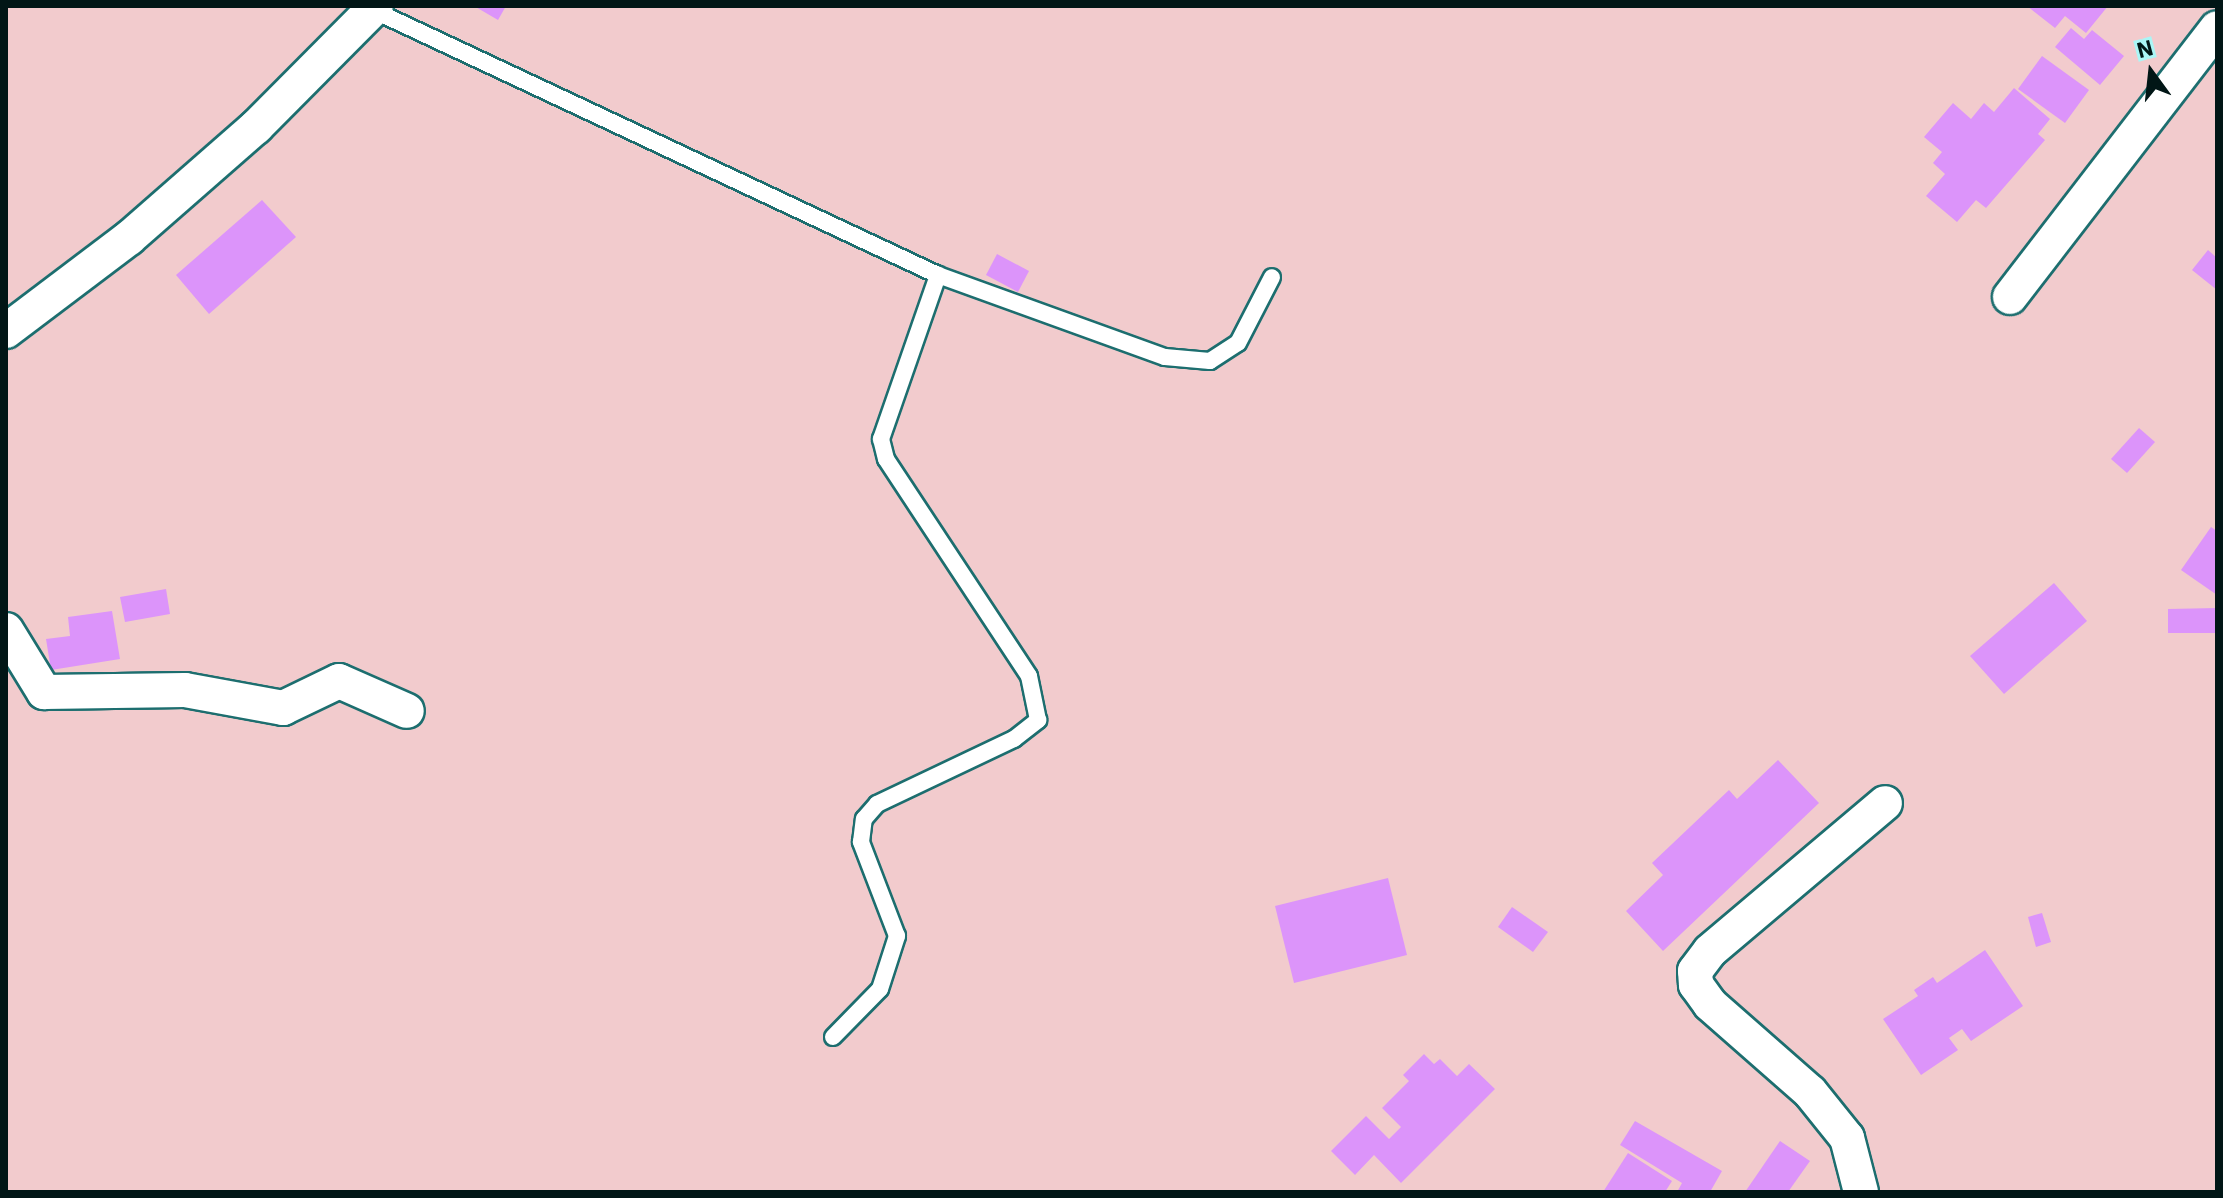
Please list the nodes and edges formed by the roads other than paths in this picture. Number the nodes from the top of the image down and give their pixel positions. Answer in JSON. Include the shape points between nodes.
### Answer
{"nodes":[{"id":1,"x":374,"y":8,"type":"edge"},
{"id":2,"x":2217,"y":28,"type":"edge"},
{"id":3,"x":938,"y":275,"type":"junction"},
{"id":4,"x":1272,"y":277,"type":"dead end"},
{"id":5,"x":2010,"y":297,"type":"dead end"},
{"id":6,"x":6,"y":331,"type":"edge"},
{"id":7,"x":6,"y":630,"type":"edge"},
{"id":8,"x":407,"y":711,"type":"dead end"},
{"id":9,"x":1885,"y":803,"type":"dead end"},
{"id":10,"x":833,"y":1037,"type":"dead end"},
{"id":11,"x":1861,"y":1192,"type":"edge"}],
"edges":[{"from":1,"to":3,"type":"lane"},
{"from":1,"to":6,"type":"street","via":[[256,127],[129,238]]},
{"from":2,"to":5,"type":"street"},
{"from":3,"to":4,"type":"lane","via":[[1189,362],[1210,361],[1238,343]]},
{"from":3,"to":10,"type":"lane","via":[[881,439],[886,459],[1029,676],[1038,720],[1014,739],[877,804],[864,819],[861,842],[897,936],[880,989]]},
{"from":7,"to":8,"type":"street","via":[[44,692],[185,690],[283,708],[339,681]]},
{"from":9,"to":11,"type":"street","via":[[1710,951],[1695,971],[1696,985],[1710,1004],[1810,1092],[1847,1138]]}]}
